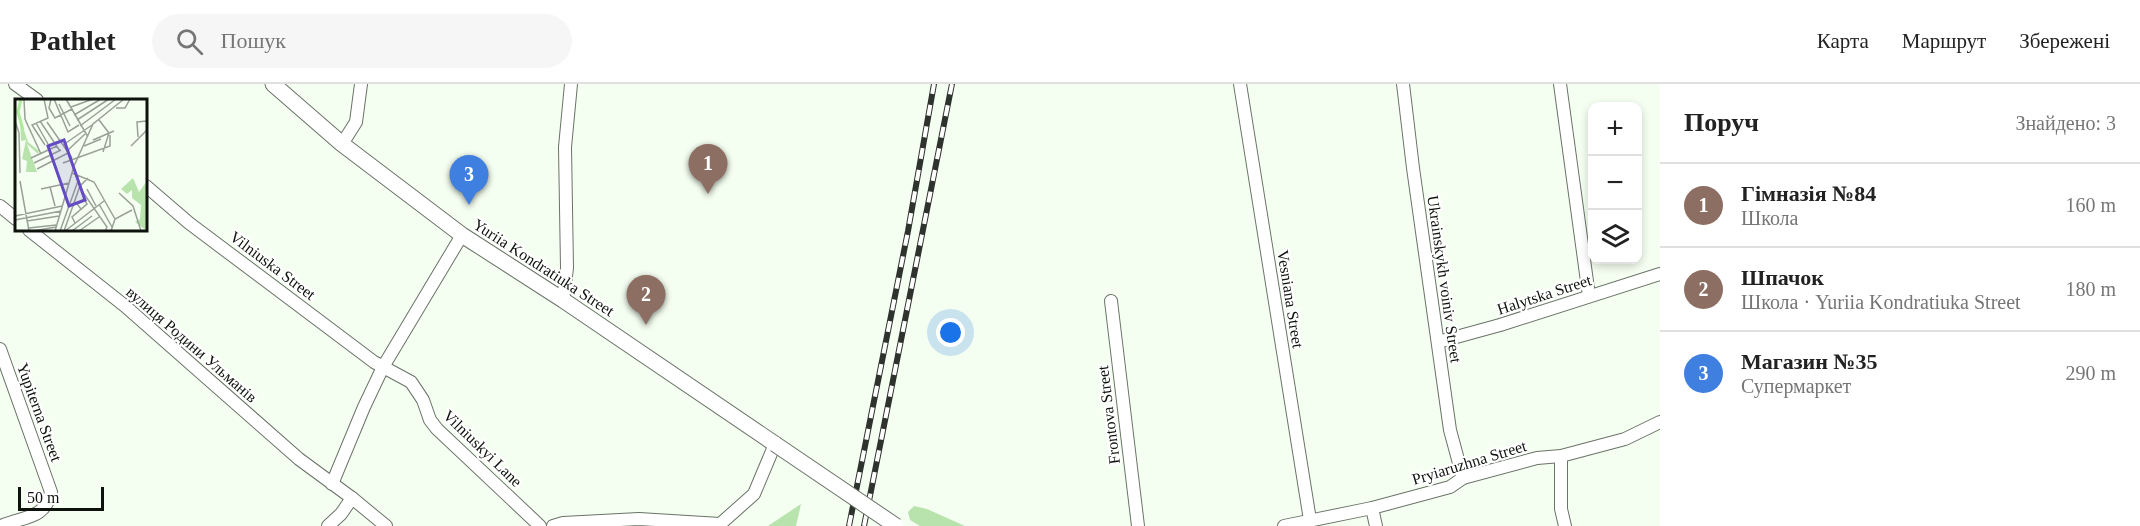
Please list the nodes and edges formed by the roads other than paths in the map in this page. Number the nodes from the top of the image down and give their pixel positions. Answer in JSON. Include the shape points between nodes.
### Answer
{"nodes":[{"id":1,"x":15,"y":84,"type":"edge"},
{"id":2,"x":273,"y":84,"type":"edge"},
{"id":3,"x":361,"y":84,"type":"edge"},
{"id":4,"x":571,"y":84,"type":"edge"},
{"id":5,"x":1240,"y":84,"type":"edge"},
{"id":6,"x":1403,"y":84,"type":"edge"},
{"id":7,"x":1560,"y":84,"type":"edge"},
{"id":8,"x":36,"y":99,"type":"edge"},
{"id":9,"x":342,"y":144,"type":"junction"},
{"id":10,"x":147,"y":187,"type":"edge"},
{"id":11,"x":0,"y":206,"type":"edge"},
{"id":12,"x":15,"y":218,"type":"edge"},
{"id":13,"x":30,"y":231,"type":"edge"},
{"id":14,"x":462,"y":235,"type":"junction"},
{"id":15,"x":1660,"y":274,"type":"edge"},
{"id":16,"x":1590,"y":296,"type":"junction"},
{"id":17,"x":563,"y":300,"type":"junction"},
{"id":18,"x":1111,"y":301,"type":"dead end"},
{"id":19,"x":1438,"y":342,"type":"junction"},
{"id":20,"x":0,"y":349,"type":"edge"},
{"id":21,"x":383,"y":367,"type":"junction"},
{"id":22,"x":1660,"y":422,"type":"edge"},
{"id":23,"x":775,"y":444,"type":"junction"},
{"id":24,"x":1561,"y":456,"type":"junction"},
{"id":25,"x":1463,"y":478,"type":"junction"},
{"id":26,"x":332,"y":484,"type":"junction"},
{"id":27,"x":352,"y":498,"type":"junction"},
{"id":28,"x":1372,"y":508,"type":"junction"},
{"id":29,"x":1310,"y":520,"type":"junction"},
{"id":30,"x":719,"y":525,"type":"edge"},
{"id":31,"x":1,"y":526,"type":"edge"},
{"id":32,"x":328,"y":526,"type":"edge"},
{"id":33,"x":386,"y":526,"type":"edge"},
{"id":34,"x":540,"y":526,"type":"edge"},
{"id":35,"x":553,"y":526,"type":"edge"},
{"id":36,"x":896,"y":526,"type":"edge"},
{"id":37,"x":1138,"y":526,"type":"edge"},
{"id":38,"x":1284,"y":526,"type":"edge"},
{"id":39,"x":1376,"y":526,"type":"edge"},
{"id":40,"x":1565,"y":526,"type":"edge"}],
"edges":[{"from":1,"to":8,"type":"street"},
{"from":2,"to":9,"type":"street","name":"Yuriia Kondratiuka Street"},
{"from":3,"to":9,"type":"street","via":[[356,122]]},
{"from":4,"to":17,"type":"street","via":[[565,147],[567,268]]},
{"from":5,"to":29,"type":"street","name":"Vesniana Street"},
{"from":6,"to":19,"type":"street","name":"Ukrainskykh voiniv Street"},
{"from":7,"to":16,"type":"street"},
{"from":9,"to":14,"type":"street","name":"Yuriia Kondratiuka Street"},
{"from":10,"to":21,"type":"street","name":"Vilniuska Street","via":[[198,230]]},
{"from":11,"to":12,"type":"street"},
{"from":13,"to":26,"type":"street","name":"вулиця Родини Ульманів","via":[[125,306]]},
{"from":14,"to":17,"type":"street","name":"Yuriia Kondratiuka Street"},
{"from":14,"to":21,"type":"street"},
{"from":15,"to":16,"type":"street","name":"Halytska Street"},
{"from":16,"to":19,"type":"street","name":"Halytska Street"},
{"from":17,"to":23,"type":"street","name":"Yuriia Kondratiuka Street"},
{"from":18,"to":37,"type":"street","name":"Frontova Street"},
{"from":19,"to":25,"type":"street","name":"Ukrainskykh voiniv Street","via":[[1450,430]]},
{"from":20,"to":31,"type":"street","name":"Yupiterna Street","via":[[51,492],[48,504],[39,514]]},
{"from":21,"to":26,"type":"street"},
{"from":21,"to":34,"type":"street","name":"Vilniuskyi Lane","via":[[411,382],[437,429]]},
{"from":22,"to":24,"type":"street","name":"Pryiaruzhna Street","via":[[1625,439]]},
{"from":23,"to":30,"type":"street","via":[[754,494]]},
{"from":23,"to":36,"type":"street","name":"Yuriia Kondratiuka Street","bridge":true},
{"from":24,"to":25,"type":"street","name":"Pryiaruzhna Street","via":[[1538,458]]},
{"from":24,"to":40,"type":"street","via":[[1561,509]]},
{"from":25,"to":28,"type":"street","name":"Pryiaruzhna Street","via":[[1450,487]]},
{"from":26,"to":27,"type":"street","name":"вулиця Родини Ульманів"},
{"from":27,"to":32,"type":"street"},
{"from":27,"to":33,"type":"street","name":"вулиця Родини Ульманів"},
{"from":28,"to":29,"type":"street","name":"Pryiaruzhna Street"},
{"from":28,"to":39,"type":"street"},
{"from":29,"to":38,"type":"street","name":"Pryiaruzhna Street"},
{"from":30,"to":35,"type":"street","via":[[639,519]]}]}
